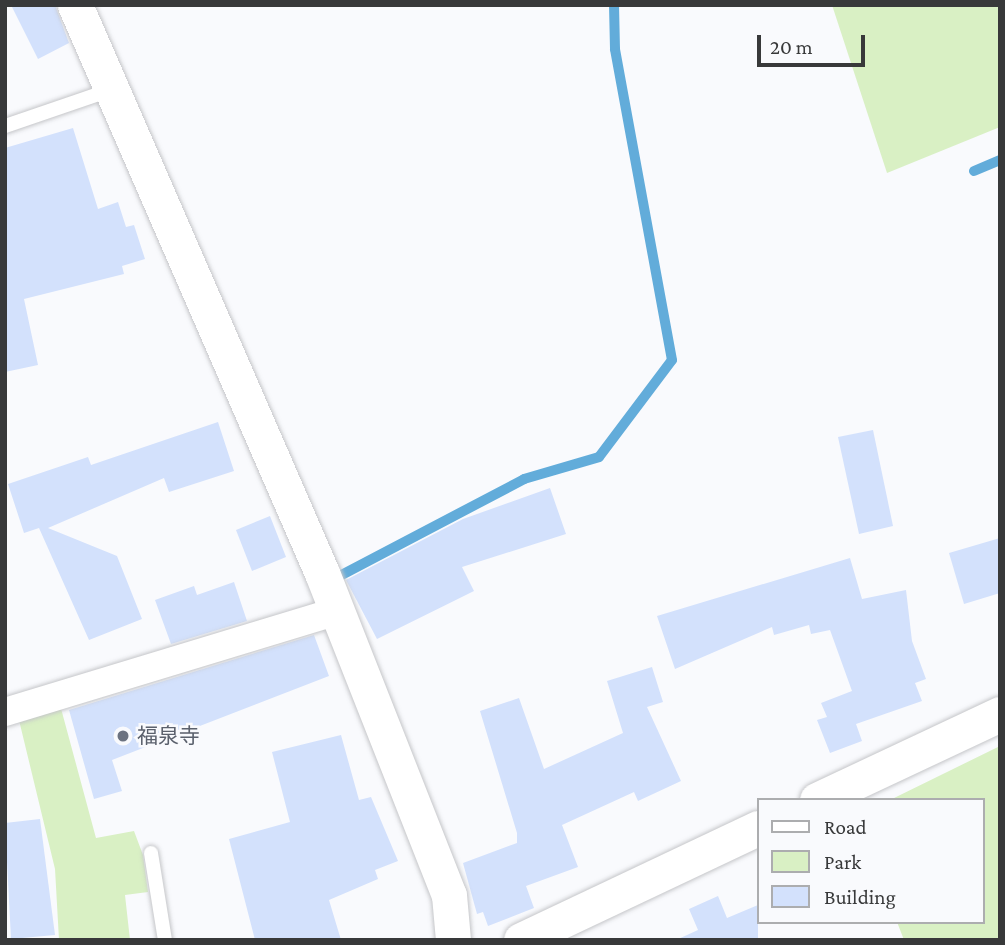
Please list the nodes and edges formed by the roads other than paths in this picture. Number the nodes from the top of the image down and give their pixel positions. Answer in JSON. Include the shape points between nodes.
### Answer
{"nodes":[{"id":1,"x":75,"y":5,"type":"edge"},
{"id":2,"x":116,"y":88,"type":"junction"},
{"id":3,"x":5,"y":126,"type":"edge"},
{"id":4,"x":337,"y":611,"type":"junction"},
{"id":5,"x":5,"y":712,"type":"edge"},
{"id":6,"x":1000,"y":714,"type":"edge"},
{"id":7,"x":821,"y":798,"type":"edge"},
{"id":8,"x":757,"y":828,"type":"edge"},
{"id":9,"x":151,"y":853,"type":"dead end"},
{"id":10,"x":165,"y":940,"type":"edge"},
{"id":11,"x":453,"y":940,"type":"edge"},
{"id":12,"x":521,"y":940,"type":"edge"}],
"edges":[{"from":1,"to":2,"type":"street"},
{"from":2,"to":3,"type":"lane"},
{"from":2,"to":4,"type":"street"},
{"from":4,"to":5,"type":"street"},
{"from":4,"to":11,"type":"street","via":[[449,895]]},
{"from":6,"to":7,"type":"street"},
{"from":8,"to":12,"type":"street"},
{"from":9,"to":10,"type":"lane"}]}
